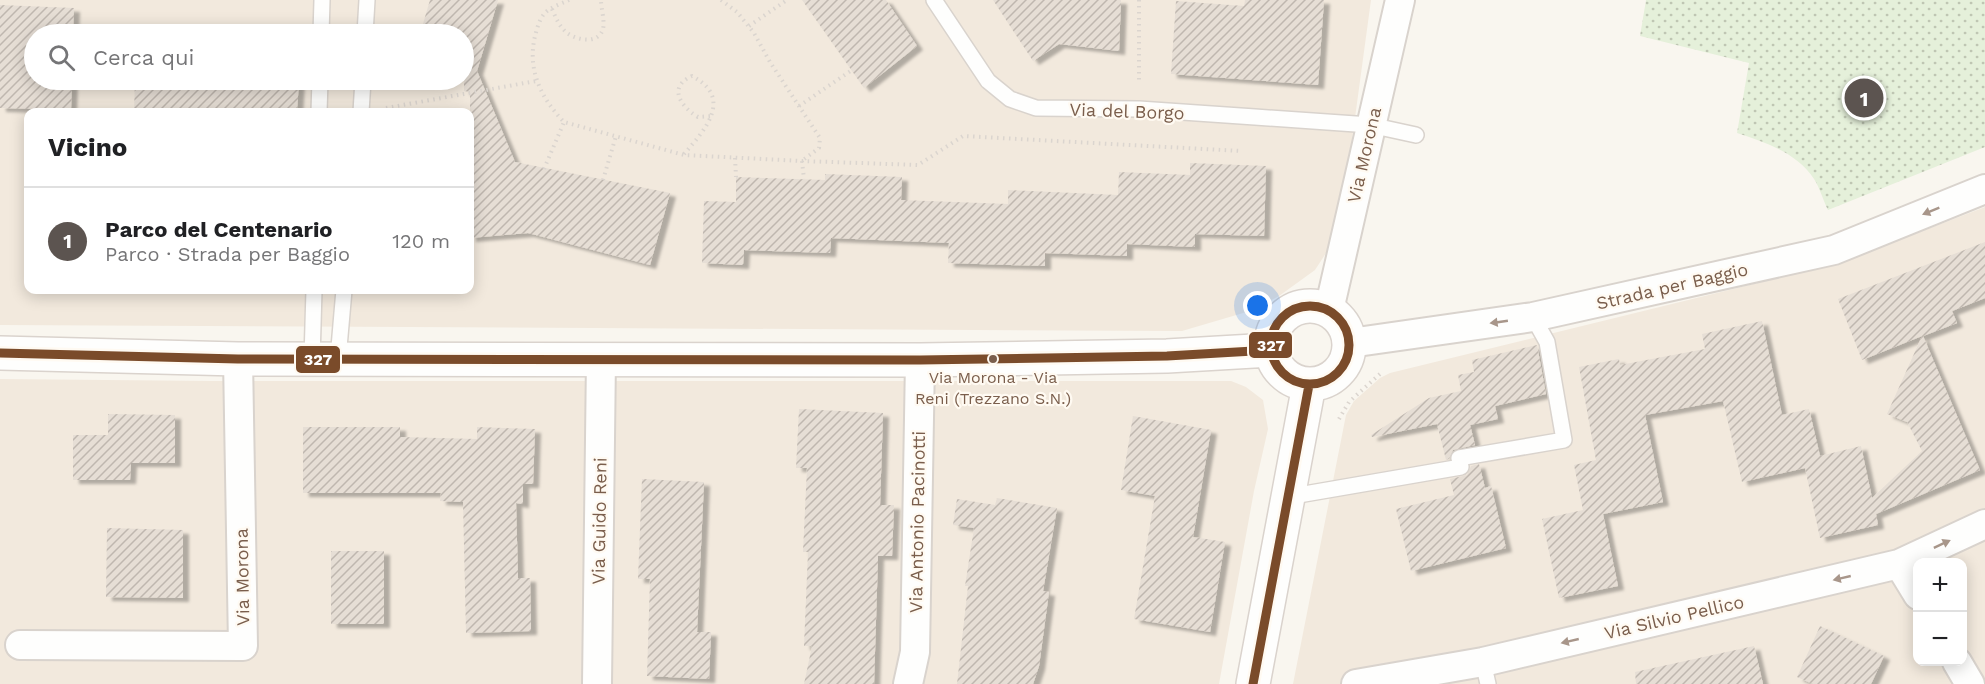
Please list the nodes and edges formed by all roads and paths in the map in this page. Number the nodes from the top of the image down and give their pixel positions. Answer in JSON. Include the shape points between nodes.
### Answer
{"nodes":[{"id":1,"x":322,"y":0,"type":"edge"},
{"id":2,"x":367,"y":0,"type":"edge"},
{"id":3,"x":569,"y":0,"type":"edge"},
{"id":4,"x":601,"y":0,"type":"edge"},
{"id":5,"x":721,"y":0,"type":"edge"},
{"id":6,"x":787,"y":0,"type":"edge"},
{"id":7,"x":934,"y":0,"type":"edge"},
{"id":8,"x":1139,"y":0,"type":"edge"},
{"id":9,"x":1400,"y":0,"type":"edge"},
{"id":10,"x":552,"y":9,"type":"junction"},
{"id":11,"x":321,"y":24,"type":"edge"},
{"id":12,"x":366,"y":24,"type":"edge"},
{"id":13,"x":749,"y":26,"type":"junction"},
{"id":14,"x":852,"y":70,"type":"dead end"},
{"id":15,"x":536,"y":81,"type":"junction"},
{"id":16,"x":320,"y":90,"type":"edge"},
{"id":17,"x":365,"y":90,"type":"edge"},
{"id":18,"x":800,"y":106,"type":"junction"},
{"id":19,"x":319,"y":108,"type":"edge"},
{"id":20,"x":368,"y":108,"type":"edge"},
{"id":21,"x":385,"y":108,"type":"edge"},
{"id":22,"x":1139,"y":109,"type":"junction"},
{"id":23,"x":712,"y":116,"type":"junction"},
{"id":24,"x":564,"y":122,"type":"junction"},
{"id":25,"x":1370,"y":125,"type":"junction"},
{"id":26,"x":1416,"y":135,"type":"dead end"},
{"id":27,"x":616,"y":136,"type":"junction"},
{"id":28,"x":1241,"y":151,"type":"dead end"},
{"id":29,"x":684,"y":155,"type":"junction"},
{"id":30,"x":735,"y":158,"type":"junction"},
{"id":31,"x":802,"y":161,"type":"junction"},
{"id":32,"x":544,"y":169,"type":"dead end"},
{"id":33,"x":736,"y":177,"type":"dead end"},
{"id":34,"x":804,"y":179,"type":"dead end"},
{"id":35,"x":603,"y":180,"type":"dead end"},
{"id":36,"x":1985,"y":189,"type":"edge"},
{"id":37,"x":315,"y":294,"type":"edge"},
{"id":38,"x":343,"y":294,"type":"edge"},
{"id":39,"x":1329,"y":310,"type":"junction"},
{"id":40,"x":1533,"y":317,"type":"junction"},
{"id":41,"x":1350,"y":344,"type":"junction"},
{"id":42,"x":1271,"y":350,"type":"junction"},
{"id":43,"x":0,"y":353,"type":"edge"},
{"id":44,"x":601,"y":358,"type":"junction"},
{"id":45,"x":238,"y":359,"type":"junction"},
{"id":46,"x":325,"y":359,"type":"junction"},
{"id":47,"x":920,"y":360,"type":"junction"},
{"id":48,"x":1309,"y":385,"type":"junction"},
{"id":49,"x":1287,"y":497,"type":"junction"},
{"id":50,"x":1985,"y":524,"type":"edge"},
{"id":51,"x":1899,"y":564,"type":"junction"},
{"id":52,"x":1913,"y":588,"type":"edge"},
{"id":53,"x":20,"y":645,"type":"dead end"},
{"id":54,"x":1959,"y":666,"type":"edge"},
{"id":55,"x":1486,"y":673,"type":"edge"},
{"id":56,"x":597,"y":684,"type":"edge"},
{"id":57,"x":908,"y":684,"type":"edge"},
{"id":58,"x":1253,"y":684,"type":"edge"},
{"id":59,"x":1356,"y":684,"type":"edge"},
{"id":60,"x":1970,"y":684,"type":"edge"}],
"edges":[{"from":1,"to":11,"type":"lane"},
{"from":2,"to":12,"type":"lane"},
{"from":3,"to":10,"type":"path"},
{"from":4,"to":10,"type":"path","via":[[603,28],[597,38],[588,40],[566,32]]},
{"from":5,"to":13,"type":"path"},
{"from":6,"to":13,"type":"path"},
{"from":7,"to":22,"type":"lane","name":"Via del Borgo","via":[[988,81],[1010,99],[1036,108]]},
{"from":8,"to":22,"type":"path"},
{"from":9,"to":25,"type":"street","name":"Via Morona"},
{"from":10,"to":15,"type":"path","via":[[538,26],[533,47]]},
{"from":13,"to":18,"type":"path"},
{"from":14,"to":18,"type":"path"},
{"from":15,"to":21,"type":"path"},
{"from":15,"to":24,"type":"path","via":[[551,109]]},
{"from":16,"to":19,"type":"lane"},
{"from":17,"to":20,"type":"lane"},
{"from":18,"to":31,"type":"path","via":[[820,138],[819,148]]},
{"from":22,"to":25,"type":"lane","name":"Via del Borgo"},
{"from":23,"to":23,"type":"path","via":[[714,101],[710,88],[692,76],[684,80],[679,97],[682,104],[698,117]]},
{"from":23,"to":29,"type":"path"},
{"from":24,"to":27,"type":"path"},
{"from":24,"to":32,"type":"path"},
{"from":25,"to":26,"type":"lane","name":"Via del Borgo"},
{"from":25,"to":39,"type":"street","name":"Via Morona"},
{"from":27,"to":29,"type":"path"},
{"from":27,"to":35,"type":"path"},
{"from":28,"to":31,"type":"path","via":[[963,136],[918,165]]},
{"from":29,"to":30,"type":"path"},
{"from":30,"to":31,"type":"path"},
{"from":30,"to":33,"type":"path"},
{"from":31,"to":34,"type":"path"},
{"from":36,"to":40,"type":"street","name":"Strada per Baggio","one_way":true,"via":[[1834,250]]},
{"from":37,"to":46,"type":"lane"},
{"from":38,"to":46,"type":"lane"},
{"from":39,"to":41,"type":"main road","via":[[1342,321]]},
{"from":39,"to":42,"type":"main road","via":[[1308,306],[1288,312],[1274,329]]},
{"from":40,"to":41,"type":"street","name":"Strada per Baggio","one_way":true},
{"from":40,"to":49,"type":"lane","via":[[1547,342],[1564,440],[1459,458],[1461,467]]},
{"from":41,"to":48,"type":"main road","via":[[1338,373],[1320,384]]},
{"from":42,"to":47,"type":"main road","via":[[1167,356]]},
{"from":42,"to":48,"type":"main road","via":[[1284,375]]},
{"from":43,"to":45,"type":"main road"},
{"from":44,"to":46,"type":"main road"},
{"from":44,"to":47,"type":"main road"},
{"from":44,"to":56,"type":"street","name":"Via Guido Reni"},
{"from":45,"to":46,"type":"main road"},
{"from":45,"to":53,"type":"street","name":"Via Morona","via":[[243,645]]},
{"from":47,"to":57,"type":"street","name":"Via Antonio Pacinotti","via":[[915,652]]},
{"from":48,"to":49,"type":"main road"},
{"from":49,"to":58,"type":"main road"},
{"from":51,"to":50,"type":"street","name":"Via Silvio Pellico","one_way":true},
{"from":51,"to":52,"type":"street"},
{"from":51,"to":55,"type":"street","name":"Via Silvio Pellico","one_way":true},
{"from":54,"to":60,"type":"street"},
{"from":55,"to":59,"type":"street","name":"Via Silvio Pellico"}]}
